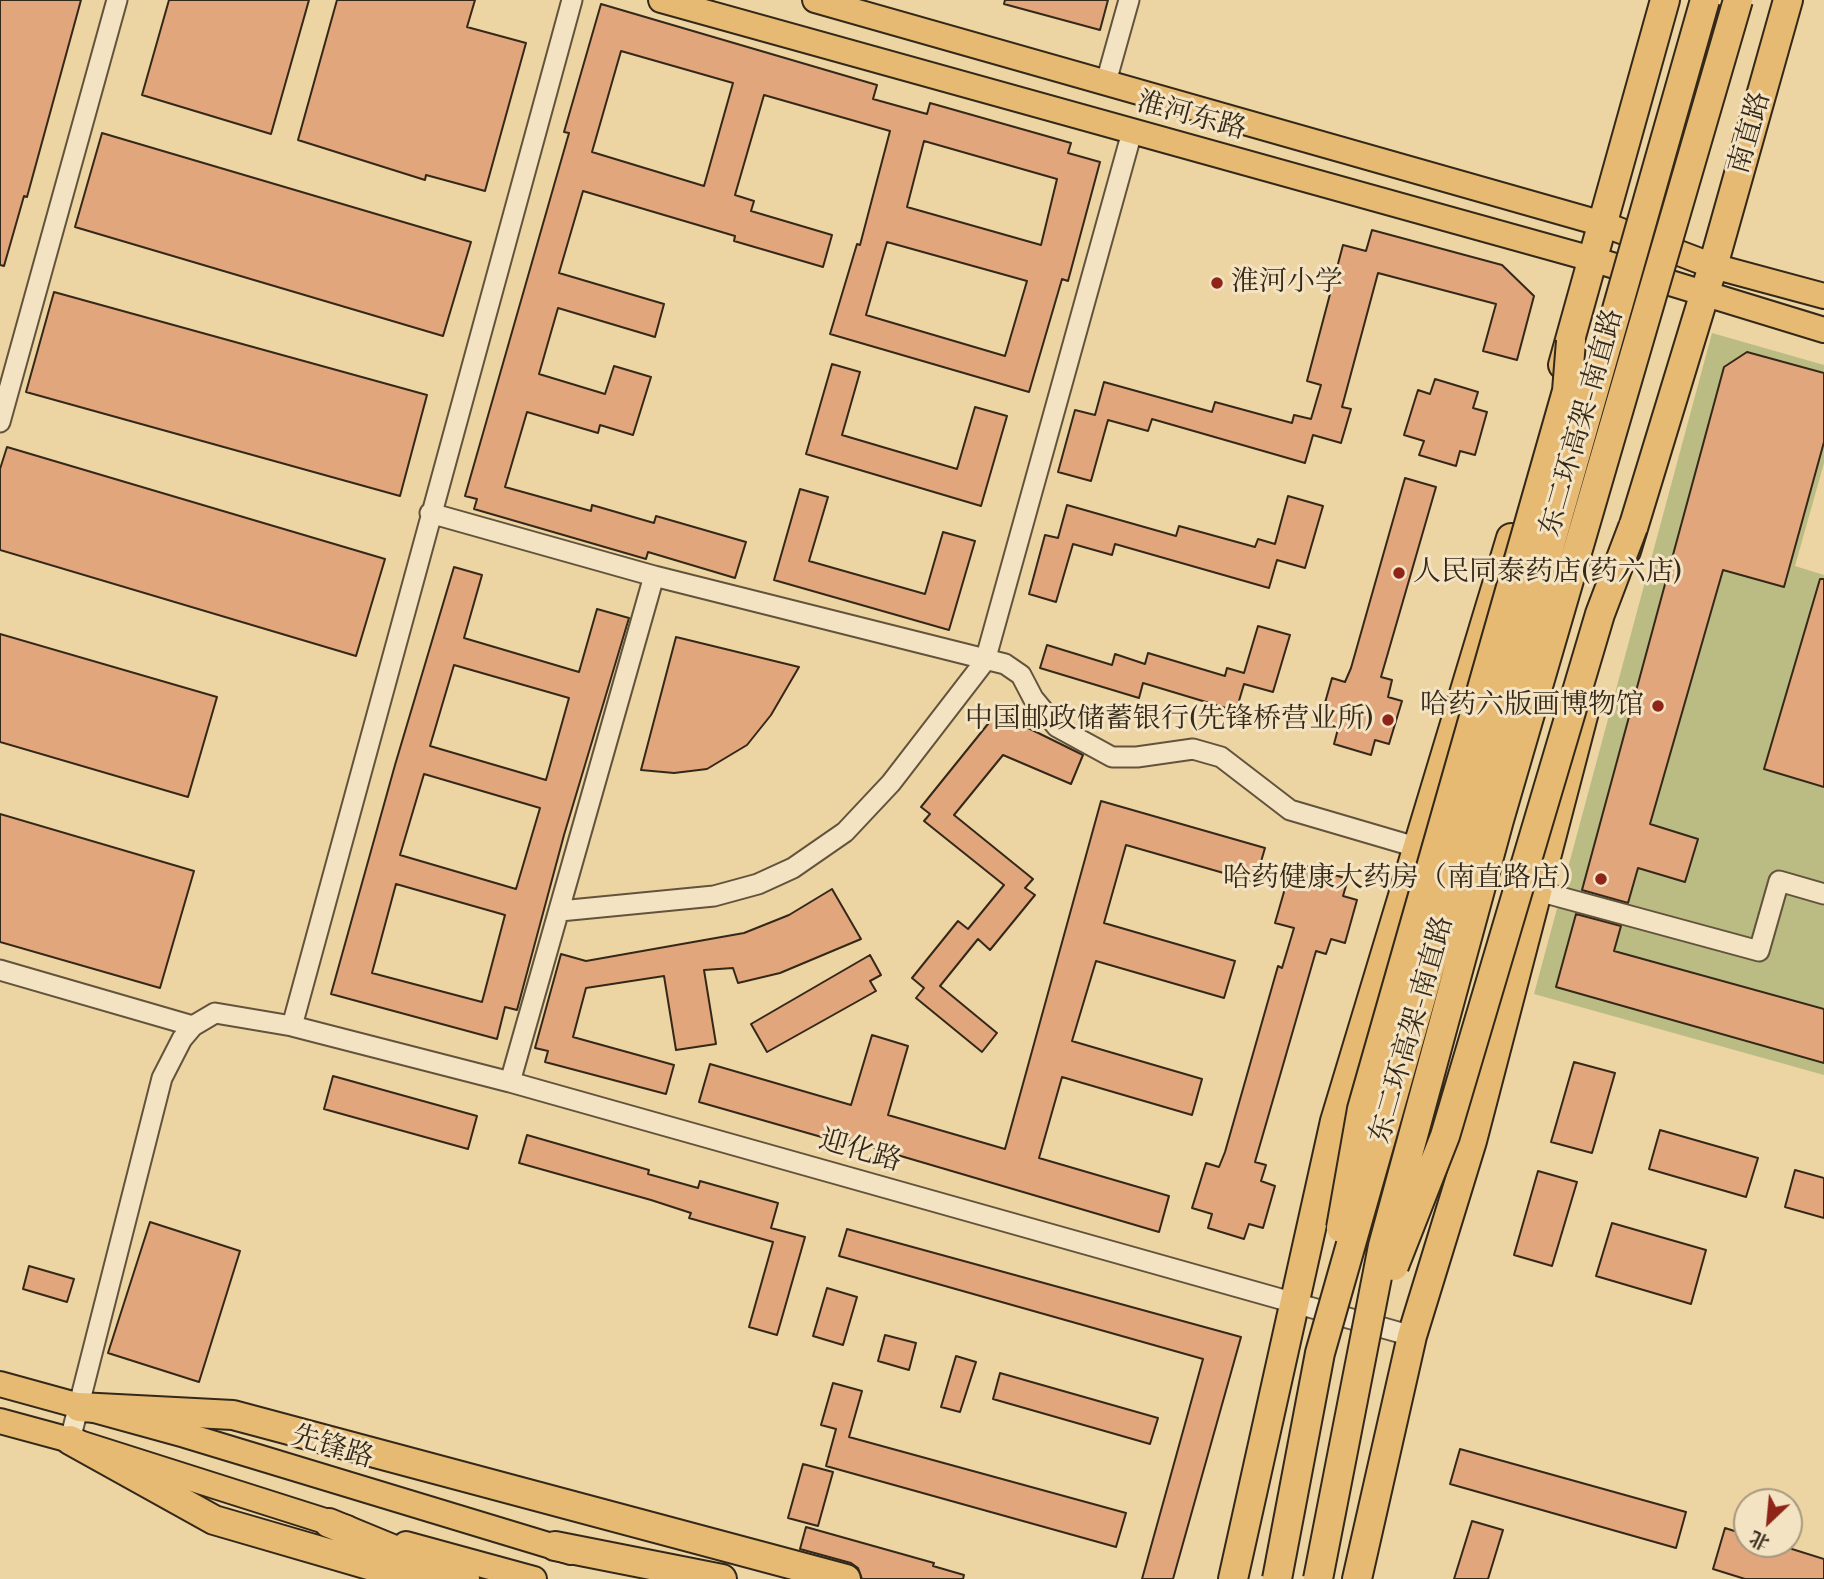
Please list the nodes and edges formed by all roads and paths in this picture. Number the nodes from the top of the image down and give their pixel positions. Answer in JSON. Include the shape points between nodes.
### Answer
{"nodes":[{"id":1,"x":117,"y":0,"type":"edge"},
{"id":2,"x":572,"y":0,"type":"edge"},
{"id":3,"x":661,"y":0,"type":"edge"},
{"id":4,"x":816,"y":0,"type":"edge"},
{"id":5,"x":1129,"y":0,"type":"edge"},
{"id":6,"x":1665,"y":0,"type":"edge"},
{"id":7,"x":1705,"y":0,"type":"edge"},
{"id":8,"x":1738,"y":0,"type":"edge"},
{"id":9,"x":1788,"y":0,"type":"edge"},
{"id":10,"x":1106,"y":82,"type":"junction"},
{"id":11,"x":1132,"y":132,"type":"junction"},
{"id":12,"x":1602,"y":224,"type":"junction"},
{"id":13,"x":1592,"y":259,"type":"junction"},
{"id":14,"x":1713,"y":266,"type":"junction"},
{"id":15,"x":1704,"y":296,"type":"junction"},
{"id":16,"x":1824,"y":296,"type":"edge"},
{"id":17,"x":1824,"y":330,"type":"edge"},
{"id":18,"x":1571,"y":341,"type":"junction"},
{"id":19,"x":0,"y":422,"type":"edge"},
{"id":20,"x":430,"y":513,"type":"junction"},
{"id":21,"x":1633,"y":527,"type":"junction"},
{"id":22,"x":654,"y":576,"type":"junction"},
{"id":23,"x":985,"y":661,"type":"junction"},
{"id":24,"x":1416,"y":847,"type":"junction"},
{"id":25,"x":1538,"y":891,"type":"junction"},
{"id":26,"x":1824,"y":894,"type":"edge"},
{"id":27,"x":560,"y":911,"type":"junction"},
{"id":28,"x":0,"y":970,"type":"edge"},
{"id":29,"x":192,"y":1026,"type":"junction"},
{"id":30,"x":292,"y":1026,"type":"junction"},
{"id":31,"x":510,"y":1082,"type":"junction"},
{"id":32,"x":1292,"y":1316,"type":"junction"},
{"id":33,"x":1412,"y":1336,"type":"junction"},
{"id":34,"x":1320,"y":1353,"type":"junction"},
{"id":35,"x":1359,"y":1355,"type":"junction"},
{"id":36,"x":0,"y":1384,"type":"edge"},
{"id":37,"x":79,"y":1407,"type":"junction"},
{"id":38,"x":0,"y":1421,"type":"edge"},
{"id":39,"x":71,"y":1440,"type":"junction"},
{"id":40,"x":329,"y":1523,"type":"junction"},
{"id":41,"x":1246,"y":1540,"type":"junction"},
{"id":42,"x":555,"y":1546,"type":"junction"},
{"id":43,"x":1320,"y":1573,"type":"edge"},
{"id":44,"x":417,"y":1579,"type":"edge"},
{"id":45,"x":465,"y":1579,"type":"edge"},
{"id":46,"x":534,"y":1579,"type":"edge"},
{"id":47,"x":644,"y":1579,"type":"edge"},
{"id":48,"x":722,"y":1579,"type":"edge"},
{"id":49,"x":846,"y":1579,"type":"edge"},
{"id":50,"x":1227,"y":1579,"type":"edge"},
{"id":51,"x":1233,"y":1579,"type":"edge"},
{"id":52,"x":1243,"y":1579,"type":"edge"},
{"id":53,"x":1277,"y":1579,"type":"edge"},
{"id":54,"x":1357,"y":1579,"type":"edge"}],
"edges":[{"from":1,"to":19,"type":"street"},
{"from":2,"to":20,"type":"street"},
{"from":3,"to":11,"type":"main road","name":"淮河东路"},
{"from":4,"to":10,"type":"main road","name":"淮河东路"},
{"from":5,"to":10,"type":"street"},
{"from":6,"to":12,"type":"highway"},
{"from":7,"to":34,"type":"highway","name":"东二环高架-南直路","bridge":true},
{"from":8,"to":35,"type":"highway","name":"东二环高架-南直路","bridge":true,"via":[[1499,820],[1383,1246]]},
{"from":9,"to":14,"type":"highway","name":"南直路"},
{"from":10,"to":12,"type":"main road","name":"淮河东路"},
{"from":11,"to":13,"type":"main road","name":"淮河东路"},
{"from":11,"to":23,"type":"street"},
{"from":12,"to":13,"type":"highway"},
{"from":12,"to":14,"type":"main road","name":"淮河东路"},
{"from":13,"to":15,"type":"main road","name":"淮河东路"},
{"from":13,"to":18,"type":"highway"},
{"from":14,"to":15,"type":"highway","name":"南直路"},
{"from":14,"to":16,"type":"main road","name":"淮河东路"},
{"from":15,"to":17,"type":"main road","name":"淮河东路"},
{"from":15,"to":21,"type":"highway","name":"南直路"},
{"from":18,"to":24,"type":"highway"},
{"from":18,"to":34,"type":"highway","bridge":true,"via":[[1567,391],[1362,1109]]},
{"from":20,"to":22,"type":"street"},
{"from":20,"to":30,"type":"street"},
{"from":21,"to":25,"type":"highway"},
{"from":21,"to":35,"type":"highway","bridge":true,"via":[[1600,614],[1445,1136]]},
{"from":22,"to":23,"type":"street"},
{"from":22,"to":27,"type":"street"},
{"from":23,"to":24,"type":"street","via":[[1005,664],[1021,675],[1057,727],[1112,757],[1192,749],[1221,757],[1290,810]]},
{"from":23,"to":27,"type":"street","via":[[891,783],[845,832],[793,868],[714,896]]},
{"from":24,"to":32,"type":"highway","via":[[1335,1121]]},
{"from":25,"to":26,"type":"street","via":[[1759,951],[1779,881]]},
{"from":25,"to":33,"type":"highway","via":[[1472,1141]]},
{"from":27,"to":31,"type":"street"},
{"from":28,"to":29,"type":"street"},
{"from":29,"to":30,"type":"street","name":"迎化路","via":[[215,1013]]},
{"from":29,"to":37,"type":"street","via":[[162,1078]]},
{"from":30,"to":31,"type":"street","name":"迎化路"},
{"from":31,"to":32,"type":"street","name":"迎化路"},
{"from":32,"to":33,"type":"street","name":"迎化路"},
{"from":32,"to":41,"type":"highway"},
{"from":33,"to":54,"type":"highway"},
{"from":34,"to":53,"type":"highway","name":"东二环高架-南直路","bridge":true},
{"from":35,"to":43,"type":"highway","name":"东二环高架-南直路","bridge":true},
{"from":36,"to":37,"type":"main road","name":"先锋路"},
{"from":37,"to":39,"type":"street"},
{"from":37,"to":42,"type":"main road","name":"先锋路"},
{"from":37,"to":49,"type":"highway","via":[[233,1415]]},
{"from":38,"to":39,"type":"main road"},
{"from":39,"to":40,"type":"main road"},
{"from":39,"to":44,"type":"highway","via":[[214,1520]]},
{"from":40,"to":45,"type":"highway"},
{"from":40,"to":46,"type":"main road"},
{"from":41,"to":50,"type":"highway"},
{"from":41,"to":51,"type":"highway"},
{"from":41,"to":52,"type":"highway"},
{"from":42,"to":47,"type":"main road","name":"先锋路"},
{"from":42,"to":48,"type":"highway"}]}
